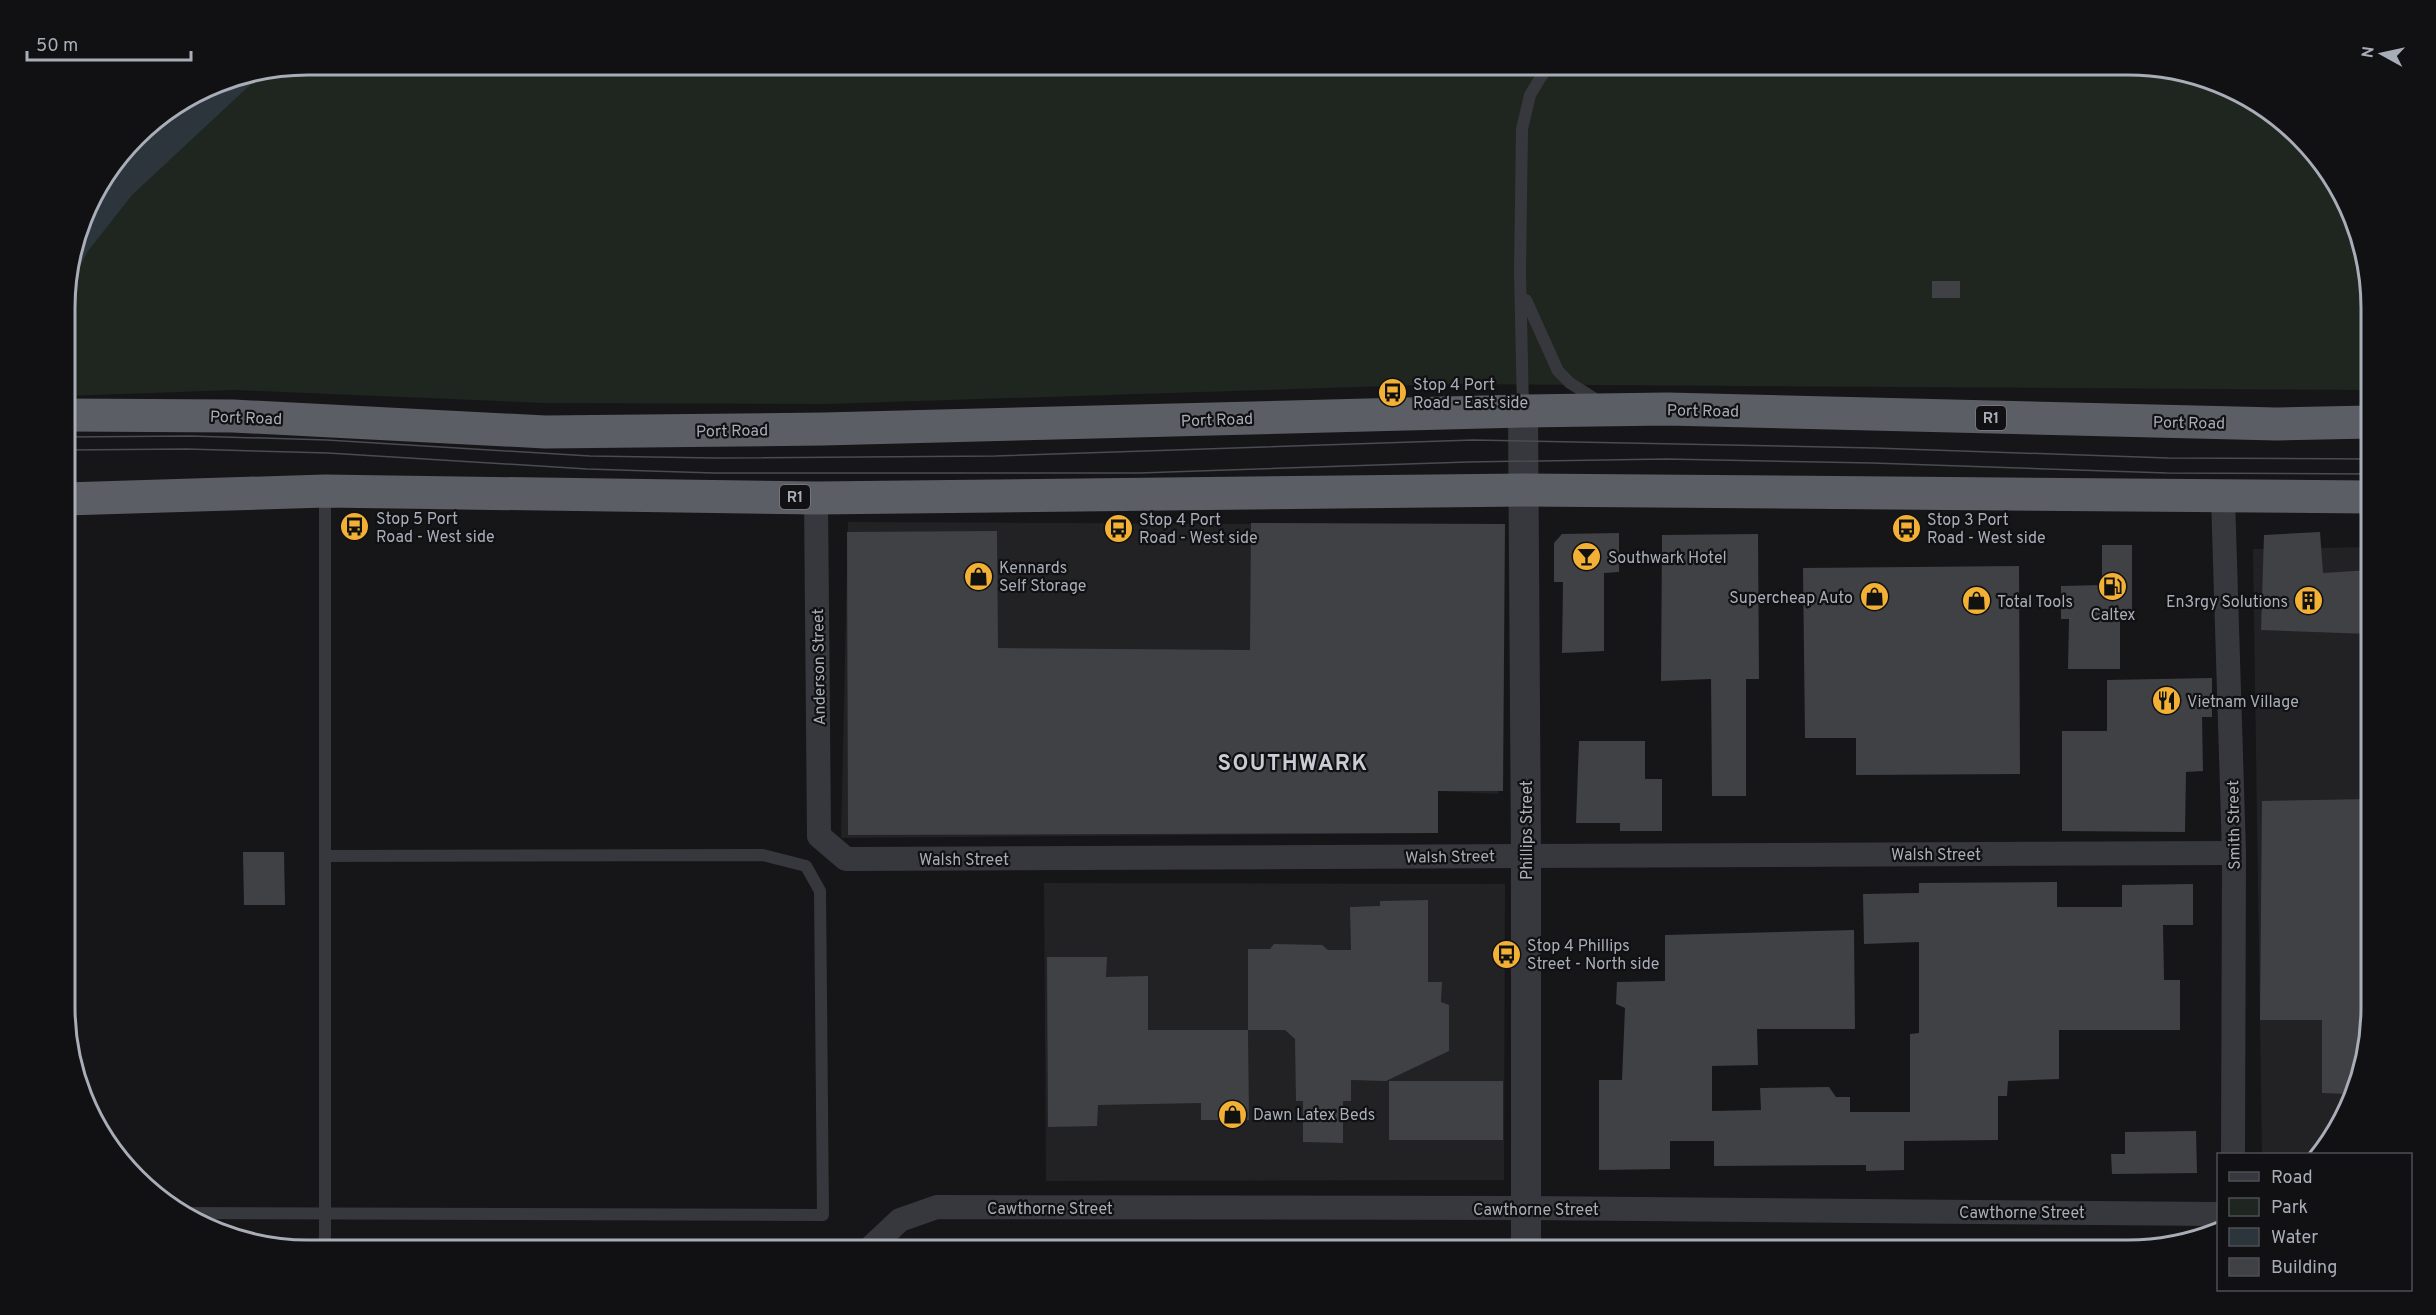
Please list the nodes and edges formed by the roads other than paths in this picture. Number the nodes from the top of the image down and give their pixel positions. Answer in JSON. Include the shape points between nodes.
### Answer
{"nodes":[{"id":1,"x":1542,"y":75,"type":"edge"},
{"id":2,"x":1520,"y":261,"type":"junction"},
{"id":3,"x":1613,"y":410,"type":"junction"},
{"id":4,"x":1523,"y":411,"type":"junction"},
{"id":5,"x":75,"y":415,"type":"edge"},
{"id":6,"x":2361,"y":422,"type":"edge"},
{"id":7,"x":1524,"y":490,"type":"junction"},
{"id":8,"x":325,"y":491,"type":"junction"},
{"id":9,"x":2223,"y":496,"type":"junction"},
{"id":10,"x":2361,"y":497,"type":"edge"},
{"id":11,"x":816,"y":498,"type":"junction"},
{"id":12,"x":75,"y":499,"type":"edge"},
{"id":13,"x":819,"y":836,"type":"joint"},
{"id":14,"x":2234,"y":854,"type":"junction"},
{"id":15,"x":1526,"y":855,"type":"junction"},
{"id":16,"x":325,"y":856,"type":"junction"},
{"id":17,"x":2233,"y":1153,"type":"edge"},
{"id":18,"x":1526,"y":1208,"type":"junction"},
{"id":19,"x":325,"y":1212,"type":"junction"},
{"id":20,"x":199,"y":1213,"type":"edge"},
{"id":21,"x":2217,"y":1214,"type":"edge"},
{"id":22,"x":325,"y":1240,"type":"edge"},
{"id":23,"x":879,"y":1240,"type":"edge"},
{"id":24,"x":1526,"y":1240,"type":"edge"}],
"edges":[{"from":1,"to":2,"type":"lane","via":[[1530,95],[1522,129]]},
{"from":2,"to":3,"type":"lane","via":[[1526,300],[1557,368],[1579,389]]},
{"from":2,"to":4,"type":"lane"},
{"from":3,"to":4,"type":"highway","name":"Port Road","number":"R1"},
{"from":3,"to":6,"type":"highway","name":"Port Road","number":"R1","via":[[2277,424]]},
{"from":4,"to":5,"type":"highway","name":"Port Road","number":"R1","via":[[556,432],[233,416]]},
{"from":4,"to":7,"type":"street","name":"Phillips Street"},
{"from":7,"to":9,"type":"highway","number":"R1"},
{"from":7,"to":11,"type":"highway","number":"R1"},
{"from":7,"to":15,"type":"street","name":"Phillips Street"},
{"from":8,"to":11,"type":"highway","number":"R1"},
{"from":8,"to":12,"type":"highway","number":"R1"},
{"from":8,"to":16,"type":"lane"},
{"from":9,"to":10,"type":"highway","number":"R1"},
{"from":9,"to":14,"type":"street","name":"Smith Street"},
{"from":11,"to":13,"type":"street","name":"Anderson Street"},
{"from":13,"to":15,"type":"street","name":"Walsh Street","via":[[846,859]]},
{"from":14,"to":15,"type":"street","name":"Walsh Street"},
{"from":14,"to":17,"type":"street","name":"Smith Street"},
{"from":15,"to":18,"type":"street","name":"Phillips Street"},
{"from":16,"to":19,"type":"lane"},
{"from":16,"to":19,"type":"lane","via":[[763,855],[806,866],[820,891],[823,1215]]},
{"from":18,"to":21,"type":"street","name":"Cawthorne Street"},
{"from":18,"to":23,"type":"street","name":"Cawthorne Street","via":[[937,1208],[900,1220]]},
{"from":18,"to":24,"type":"street","name":"Phillips Street"},
{"from":19,"to":20,"type":"lane"},
{"from":19,"to":22,"type":"lane"}]}
